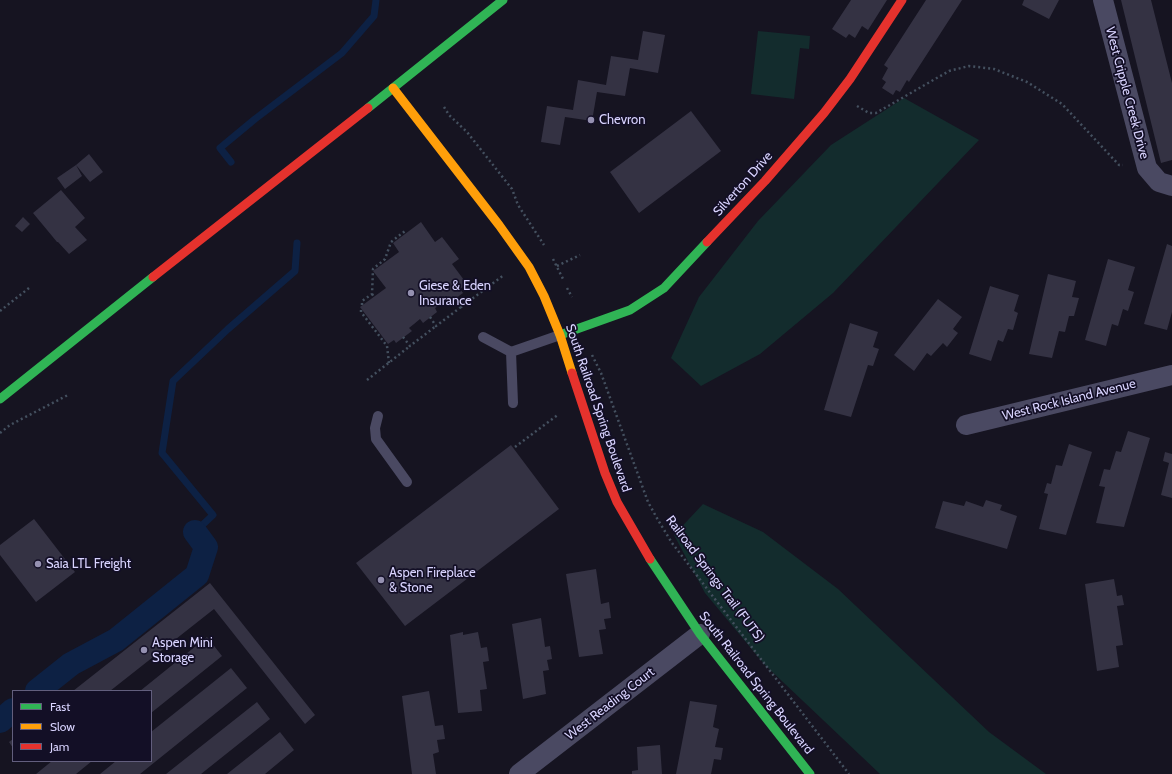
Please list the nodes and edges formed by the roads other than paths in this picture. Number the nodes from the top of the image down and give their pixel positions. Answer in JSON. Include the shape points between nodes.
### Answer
{"nodes":[{"id":1,"x":503,"y":0,"type":"edge"},
{"id":2,"x":902,"y":0,"type":"edge"},
{"id":3,"x":1103,"y":0,"type":"edge"},
{"id":4,"x":393,"y":88,"type":"junction"},
{"id":5,"x":1159,"y":178,"type":"edge"},
{"id":6,"x":560,"y":335,"type":"junction"},
{"id":7,"x":483,"y":337,"type":"dead end"},
{"id":8,"x":511,"y":352,"type":"junction"},
{"id":9,"x":1172,"y":374,"type":"edge"},
{"id":10,"x":0,"y":399,"type":"edge"},
{"id":11,"x":513,"y":403,"type":"dead end"},
{"id":12,"x":378,"y":416,"type":"dead end"},
{"id":13,"x":966,"y":425,"type":"dead end"},
{"id":14,"x":406,"y":482,"type":"dead end"},
{"id":15,"x":700,"y":634,"type":"junction"},
{"id":16,"x":519,"y":774,"type":"edge"},
{"id":17,"x":810,"y":774,"type":"edge"}],
"edges":[{"from":1,"to":4,"type":"street"},
{"from":2,"to":6,"type":"street","name":"Silverton Drive","via":[[850,79],[824,112],[765,181],[664,288],[630,310]]},
{"from":3,"to":5,"type":"street","name":"West Cripple Creek Drive"},
{"from":4,"to":6,"type":"street","name":"South Railroad Spring Boulevard","via":[[529,267]]},
{"from":4,"to":10,"type":"street"},
{"from":6,"to":8,"type":"lane"},
{"from":6,"to":15,"type":"street","name":"South Railroad Spring Boulevard","via":[[617,502],[646,553]]},
{"from":7,"to":8,"type":"lane"},
{"from":8,"to":11,"type":"lane"},
{"from":9,"to":13,"type":"street","name":"West Rock Island Avenue"},
{"from":12,"to":14,"type":"lane","via":[[376,439]]},
{"from":15,"to":16,"type":"street","name":"West Reading Court"},
{"from":15,"to":17,"type":"street","name":"South Railroad Spring Boulevard"}]}
